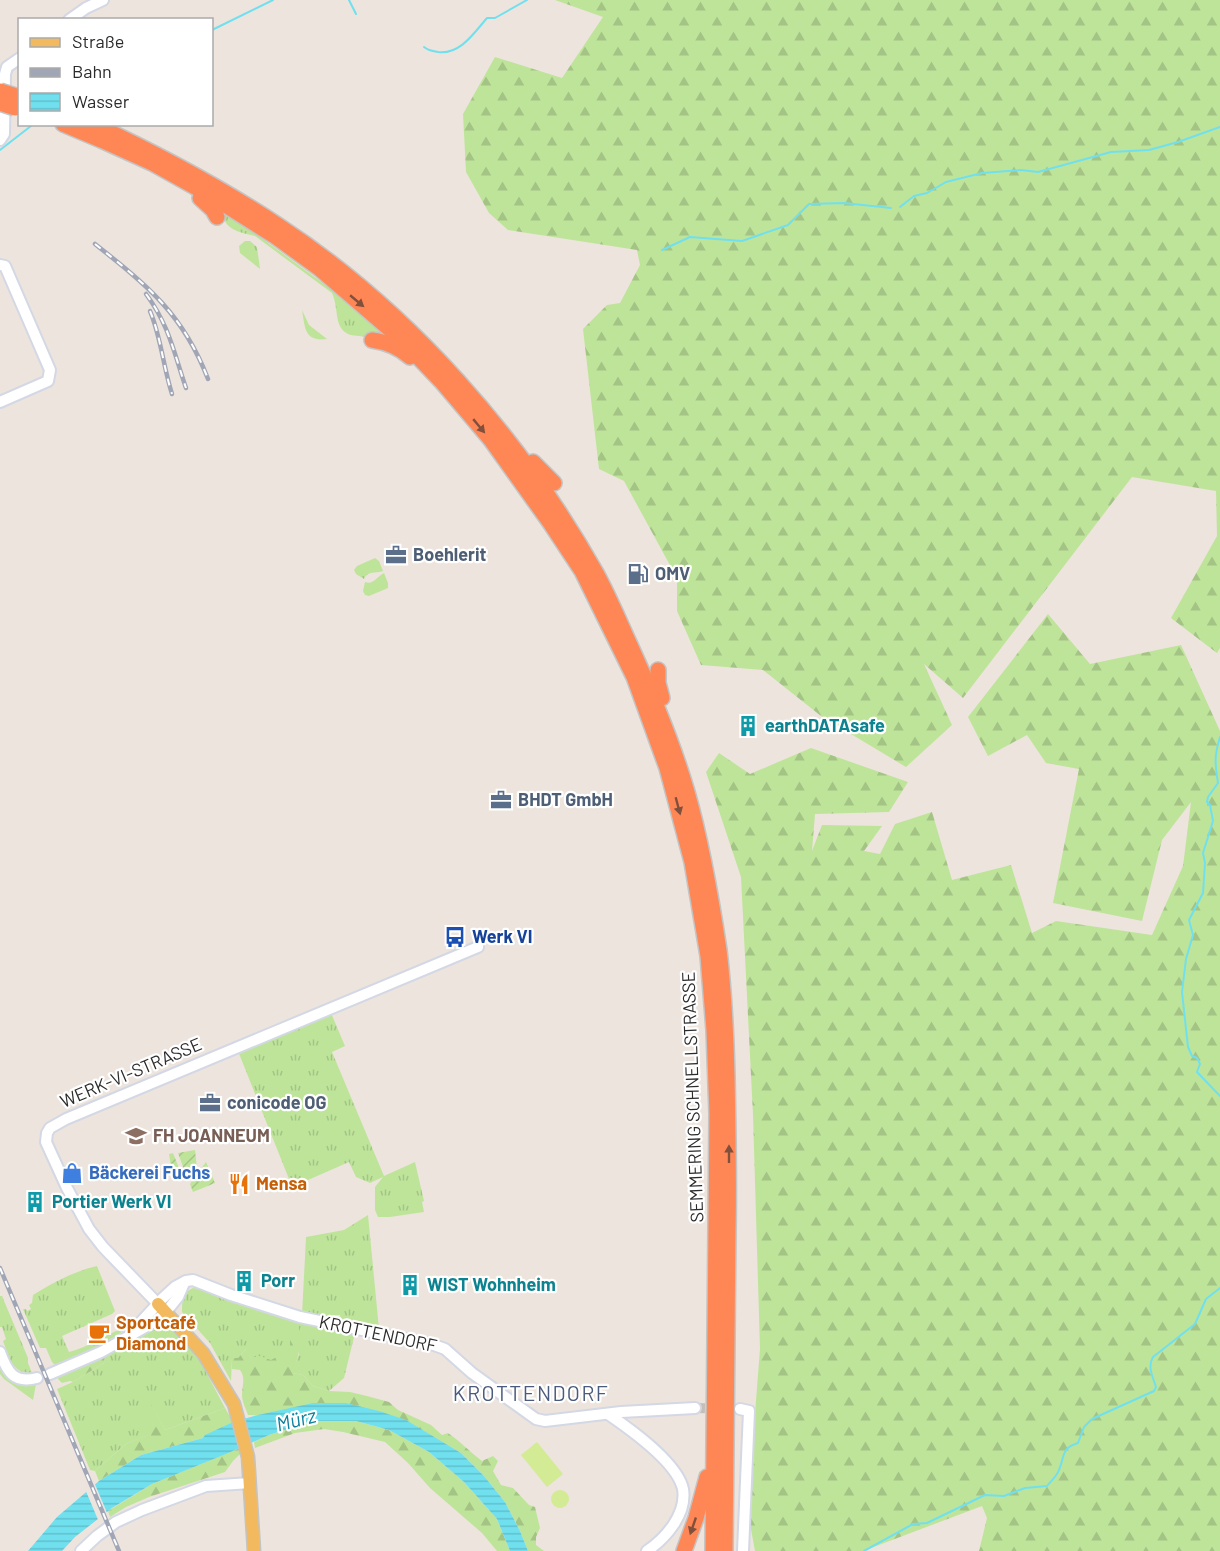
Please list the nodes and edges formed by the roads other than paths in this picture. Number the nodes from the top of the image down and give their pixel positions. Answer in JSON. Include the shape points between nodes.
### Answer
{"nodes":[{"id":1,"x":103,"y":0,"type":"edge"},
{"id":2,"x":72,"y":18,"type":"edge"},
{"id":3,"x":18,"y":59,"type":"edge"},
{"id":4,"x":0,"y":91,"type":"edge"},
{"id":5,"x":14,"y":103,"type":"edge"},
{"id":6,"x":68,"y":126,"type":"edge"},
{"id":7,"x":97,"y":126,"type":"edge"},
{"id":8,"x":0,"y":140,"type":"edge"},
{"id":9,"x":152,"y":163,"type":"junction"},
{"id":10,"x":217,"y":217,"type":"dead end"},
{"id":11,"x":0,"y":265,"type":"edge"},
{"id":12,"x":372,"y":340,"type":"dead end"},
{"id":13,"x":453,"y":395,"type":"junction"},
{"id":14,"x":0,"y":402,"type":"edge"},
{"id":15,"x":506,"y":437,"type":"junction"},
{"id":16,"x":554,"y":483,"type":"dead end"},
{"id":17,"x":658,"y":670,"type":"dead end"},
{"id":18,"x":668,"y":733,"type":"junction"},
{"id":19,"x":478,"y":947,"type":"dead end"},
{"id":20,"x":162,"y":1308,"type":"junction"},
{"id":21,"x":0,"y":1352,"type":"edge"},
{"id":22,"x":50,"y":1374,"type":"dead end"},
{"id":23,"x":38,"y":1378,"type":"dead end"},
{"id":24,"x":695,"y":1408,"type":"tunnel mouth"},
{"id":25,"x":740,"y":1409,"type":"dead end"},
{"id":26,"x":608,"y":1414,"type":"junction"},
{"id":27,"x":714,"y":1460,"type":"junction"},
{"id":28,"x":250,"y":1483,"type":"junction"},
{"id":29,"x":81,"y":1551,"type":"edge"},
{"id":30,"x":254,"y":1551,"type":"edge"},
{"id":31,"x":647,"y":1551,"type":"edge"},
{"id":32,"x":684,"y":1551,"type":"edge"},
{"id":33,"x":713,"y":1551,"type":"edge"},
{"id":34,"x":725,"y":1551,"type":"edge"},
{"id":35,"x":743,"y":1551,"type":"edge"}],
"edges":[{"from":1,"to":2,"type":"street"},
{"from":3,"to":8,"type":"street","via":[[7,67],[5,74],[4,134]]},
{"from":4,"to":5,"type":"highway","bridge":true},
{"from":6,"to":9,"type":"highway","name":"SEMMERING SCHNELLSTRASSE"},
{"from":7,"to":15,"type":"highway","name":"SEMMERING SCHNELLSTRASSE","via":[[216,186],[325,259],[398,320]]},
{"from":9,"to":10,"type":"highway","via":[[169,180],[205,201]]},
{"from":9,"to":13,"type":"highway","name":"SEMMERING SCHNELLSTRASSE","one_way":true,"via":[[211,196],[320,269],[400,338]]},
{"from":11,"to":14,"type":"street","via":[[5,266],[50,370],[48,381]]},
{"from":12,"to":13,"type":"highway","via":[[406,353]]},
{"from":13,"to":27,"type":"highway","name":"SEMMERING SCHNELLSTRASSE","one_way":true,"via":[[491,440],[582,571],[634,677],[667,768],[692,862],[708,956],[714,1030]]},
{"from":15,"to":16,"type":"highway"},
{"from":15,"to":18,"type":"highway","name":"SEMMERING SCHNELLSTRASSE","via":[[598,575]]},
{"from":17,"to":18,"type":"highway"},
{"from":34,"to":18,"type":"highway","name":"SEMMERING SCHNELLSTRASSE","one_way":true,"via":[[729,1148],[725,1026],[704,856]]},
{"from":19,"to":20,"type":"street","name":"WERK-VI-STRASSE","via":[[50,1128],[46,1143],[89,1229],[108,1254]]},
{"from":20,"to":22,"type":"street","name":"KROTTENDORF","via":[[156,1321],[101,1352]]},
{"from":20,"to":26,"type":"street","name":"KROTTENDORF","via":[[178,1297],[185,1282],[198,1281],[308,1319],[445,1349],[536,1419]]},
{"from":20,"to":28,"type":"main road","name":"WERK-VI-STRASSE","via":[[203,1353],[234,1404],[248,1457]]},
{"from":21,"to":23,"type":"street","via":[[13,1376],[25,1380]]},
{"from":24,"to":26,"type":"street","name":"KROTTENDORF"},
{"from":25,"to":35,"type":"street","via":[[749,1411]]},
{"from":26,"to":31,"type":"street","via":[[658,1454],[682,1488],[683,1500],[674,1524]]},
{"from":27,"to":32,"type":"highway","one_way":true},
{"from":27,"to":33,"type":"highway","name":"SEMMERING SCHNELLSTRASSE"},
{"from":28,"to":29,"type":"street","via":[[206,1486],[142,1510],[116,1522]]},
{"from":28,"to":30,"type":"main road","name":"WERK-VI-STRASSE"}]}
